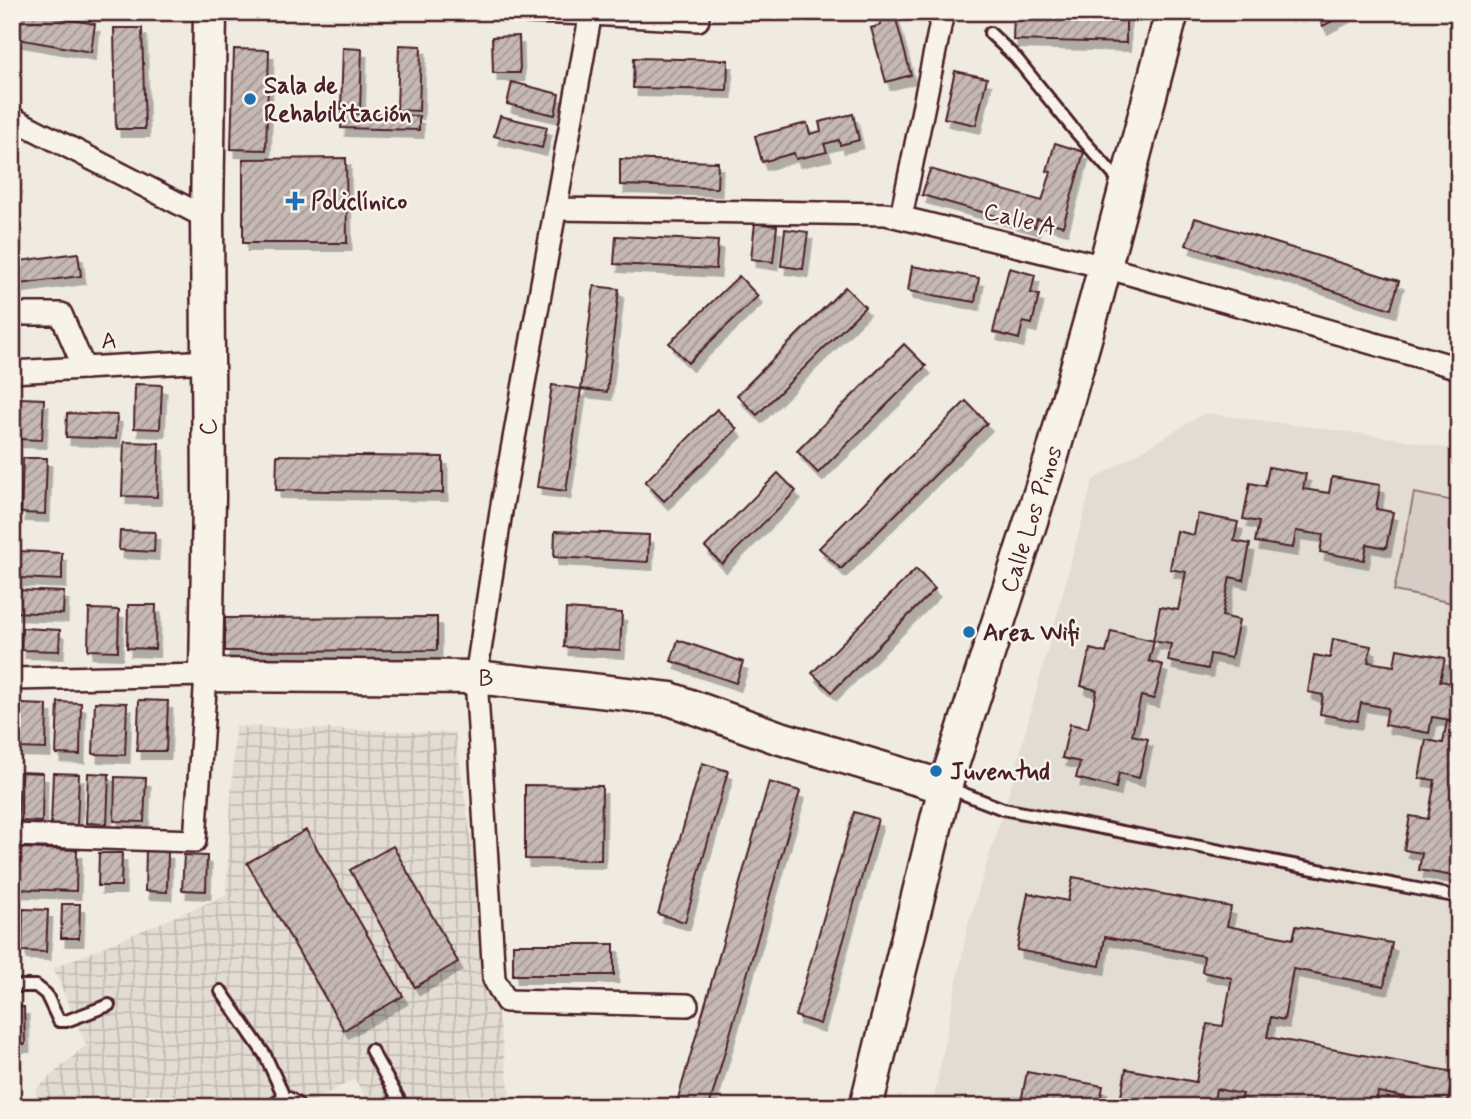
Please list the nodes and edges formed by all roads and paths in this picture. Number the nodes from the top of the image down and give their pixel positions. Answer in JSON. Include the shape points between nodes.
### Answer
{"nodes":[{"id":1,"x":210,"y":12,"type":"edge"},
{"id":2,"x":529,"y":12,"type":"edge"},
{"id":3,"x":943,"y":12,"type":"edge"},
{"id":4,"x":1172,"y":12,"type":"edge"},
{"id":5,"x":591,"y":13,"type":"edge"},
{"id":6,"x":698,"y":20,"type":"dead end"},
{"id":7,"x":990,"y":33,"type":"dead end"},
{"id":8,"x":12,"y":118,"type":"edge"},
{"id":9,"x":1125,"y":188,"type":"junction"},
{"id":10,"x":555,"y":209,"type":"junction"},
{"id":11,"x":901,"y":217,"type":"junction"},
{"id":12,"x":207,"y":218,"type":"junction"},
{"id":13,"x":1105,"y":267,"type":"junction"},
{"id":14,"x":12,"y":314,"type":"edge"},
{"id":15,"x":208,"y":361,"type":"junction"},
{"id":16,"x":84,"y":368,"type":"junction"},
{"id":17,"x":1459,"y":368,"type":"edge"},
{"id":18,"x":12,"y":372,"type":"edge"},
{"id":19,"x":206,"y":675,"type":"junction"},
{"id":20,"x":476,"y":677,"type":"junction"},
{"id":21,"x":12,"y":679,"type":"edge"},
{"id":22,"x":945,"y":787,"type":"junction"},
{"id":23,"x":12,"y":835,"type":"edge"},
{"id":24,"x":1459,"y":897,"type":"edge"},
{"id":25,"x":12,"y":986,"type":"edge"},
{"id":26,"x":221,"y":991,"type":"dead end"},
{"id":27,"x":687,"y":1004,"type":"dead end"},
{"id":28,"x":109,"y":1005,"type":"dead end"},
{"id":29,"x":371,"y":1051,"type":"dead end"},
{"id":30,"x":286,"y":1105,"type":"edge"},
{"id":31,"x":403,"y":1107,"type":"edge"},
{"id":32,"x":866,"y":1107,"type":"edge"}],
"edges":[{"from":1,"to":12,"type":"street","name":"C"},
{"from":2,"to":5,"type":"street"},
{"from":3,"to":11,"type":"street"},
{"from":4,"to":9,"type":"street","name":"Calle Los Pinos"},
{"from":5,"to":6,"type":"street"},
{"from":5,"to":10,"type":"street"},
{"from":7,"to":9,"type":"lane"},
{"from":8,"to":12,"type":"street"},
{"from":9,"to":13,"type":"street","name":"Calle Los Pinos"},
{"from":10,"to":11,"type":"street","name":"Calle A"},
{"from":10,"to":20,"type":"street"},
{"from":11,"to":13,"type":"street","name":"Calle A"},
{"from":12,"to":15,"type":"street","name":"C"},
{"from":13,"to":17,"type":"street","name":"Calle A"},
{"from":13,"to":22,"type":"street","name":"Calle Los Pinos","via":[[1052,456]]},
{"from":14,"to":16,"type":"street","via":[[61,314]]},
{"from":15,"to":16,"type":"street","name":"A"},
{"from":15,"to":19,"type":"street","name":"C"},
{"from":16,"to":18,"type":"street","name":"A"},
{"from":19,"to":20,"type":"street","name":"B"},
{"from":19,"to":21,"type":"street","name":"B"},
{"from":19,"to":23,"type":"street","name":"C","via":[[195,841]]},
{"from":20,"to":22,"type":"street","name":"B","via":[[670,699],[777,737]]},
{"from":20,"to":27,"type":"street","via":[[494,979],[506,1001]]},
{"from":22,"to":24,"type":"lane","via":[[1003,809]]},
{"from":22,"to":32,"type":"street","name":"Calle Los Pinos"},
{"from":25,"to":28,"type":"lane","via":[[36,986],[46,994],[59,1021]]},
{"from":26,"to":30,"type":"lane","via":[[265,1055]]},
{"from":29,"to":31,"type":"lane"}]}
